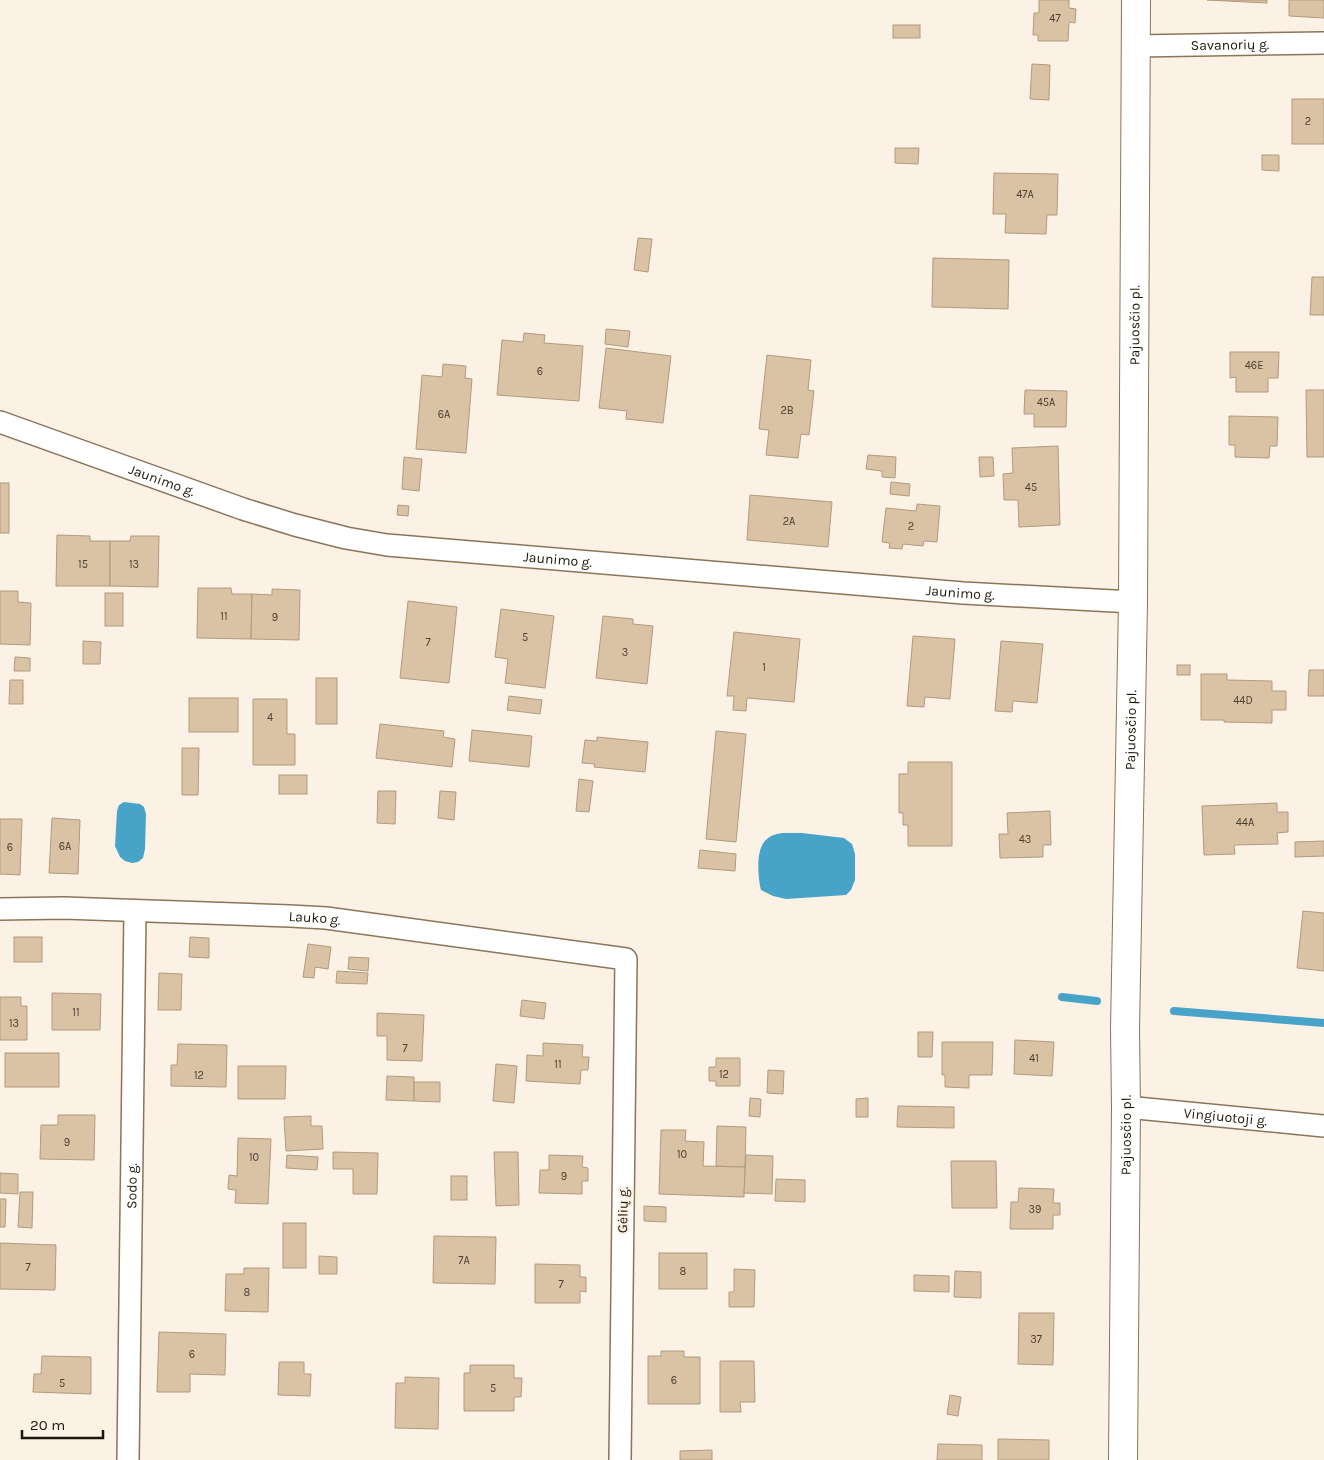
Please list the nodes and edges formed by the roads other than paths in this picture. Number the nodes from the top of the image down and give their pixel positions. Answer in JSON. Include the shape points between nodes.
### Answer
{"nodes":[{"id":1,"x":1136,"y":0,"type":"edge"},
{"id":2,"x":1324,"y":43,"type":"edge"},
{"id":3,"x":1136,"y":46,"type":"junction"},
{"id":4,"x":0,"y":422,"type":"edge"},
{"id":5,"x":1133,"y":602,"type":"junction"},
{"id":6,"x":0,"y":909,"type":"edge"},
{"id":7,"x":135,"y":911,"type":"junction"},
{"id":8,"x":626,"y":959,"type":"joint"},
{"id":9,"x":1126,"y":1107,"type":"junction"},
{"id":10,"x":1324,"y":1126,"type":"edge"},
{"id":11,"x":128,"y":1460,"type":"edge"},
{"id":12,"x":620,"y":1460,"type":"edge"},
{"id":13,"x":1123,"y":1460,"type":"edge"}],
"edges":[{"from":1,"to":3,"type":"main road","name":"Pajuosčio pl."},
{"from":2,"to":3,"type":"street","name":"Savanorių g."},
{"from":3,"to":5,"type":"main road","name":"Pajuosčio pl."},
{"from":4,"to":5,"type":"street","name":"Jaunimo g.","via":[[252,512],[346,538],[387,545],[953,592]]},
{"from":5,"to":9,"type":"main road","name":"Pajuosčio pl."},
{"from":6,"to":7,"type":"street","name":"Lauko g."},
{"from":7,"to":8,"type":"street","name":"Lauko g.","via":[[326,918]]},
{"from":7,"to":11,"type":"street","name":"Sodo g."},
{"from":8,"to":12,"type":"street","name":"Gėlių g."},
{"from":9,"to":10,"type":"street","name":"Vingiuotoji g."},
{"from":9,"to":13,"type":"main road","name":"Pajuosčio pl."}]}
